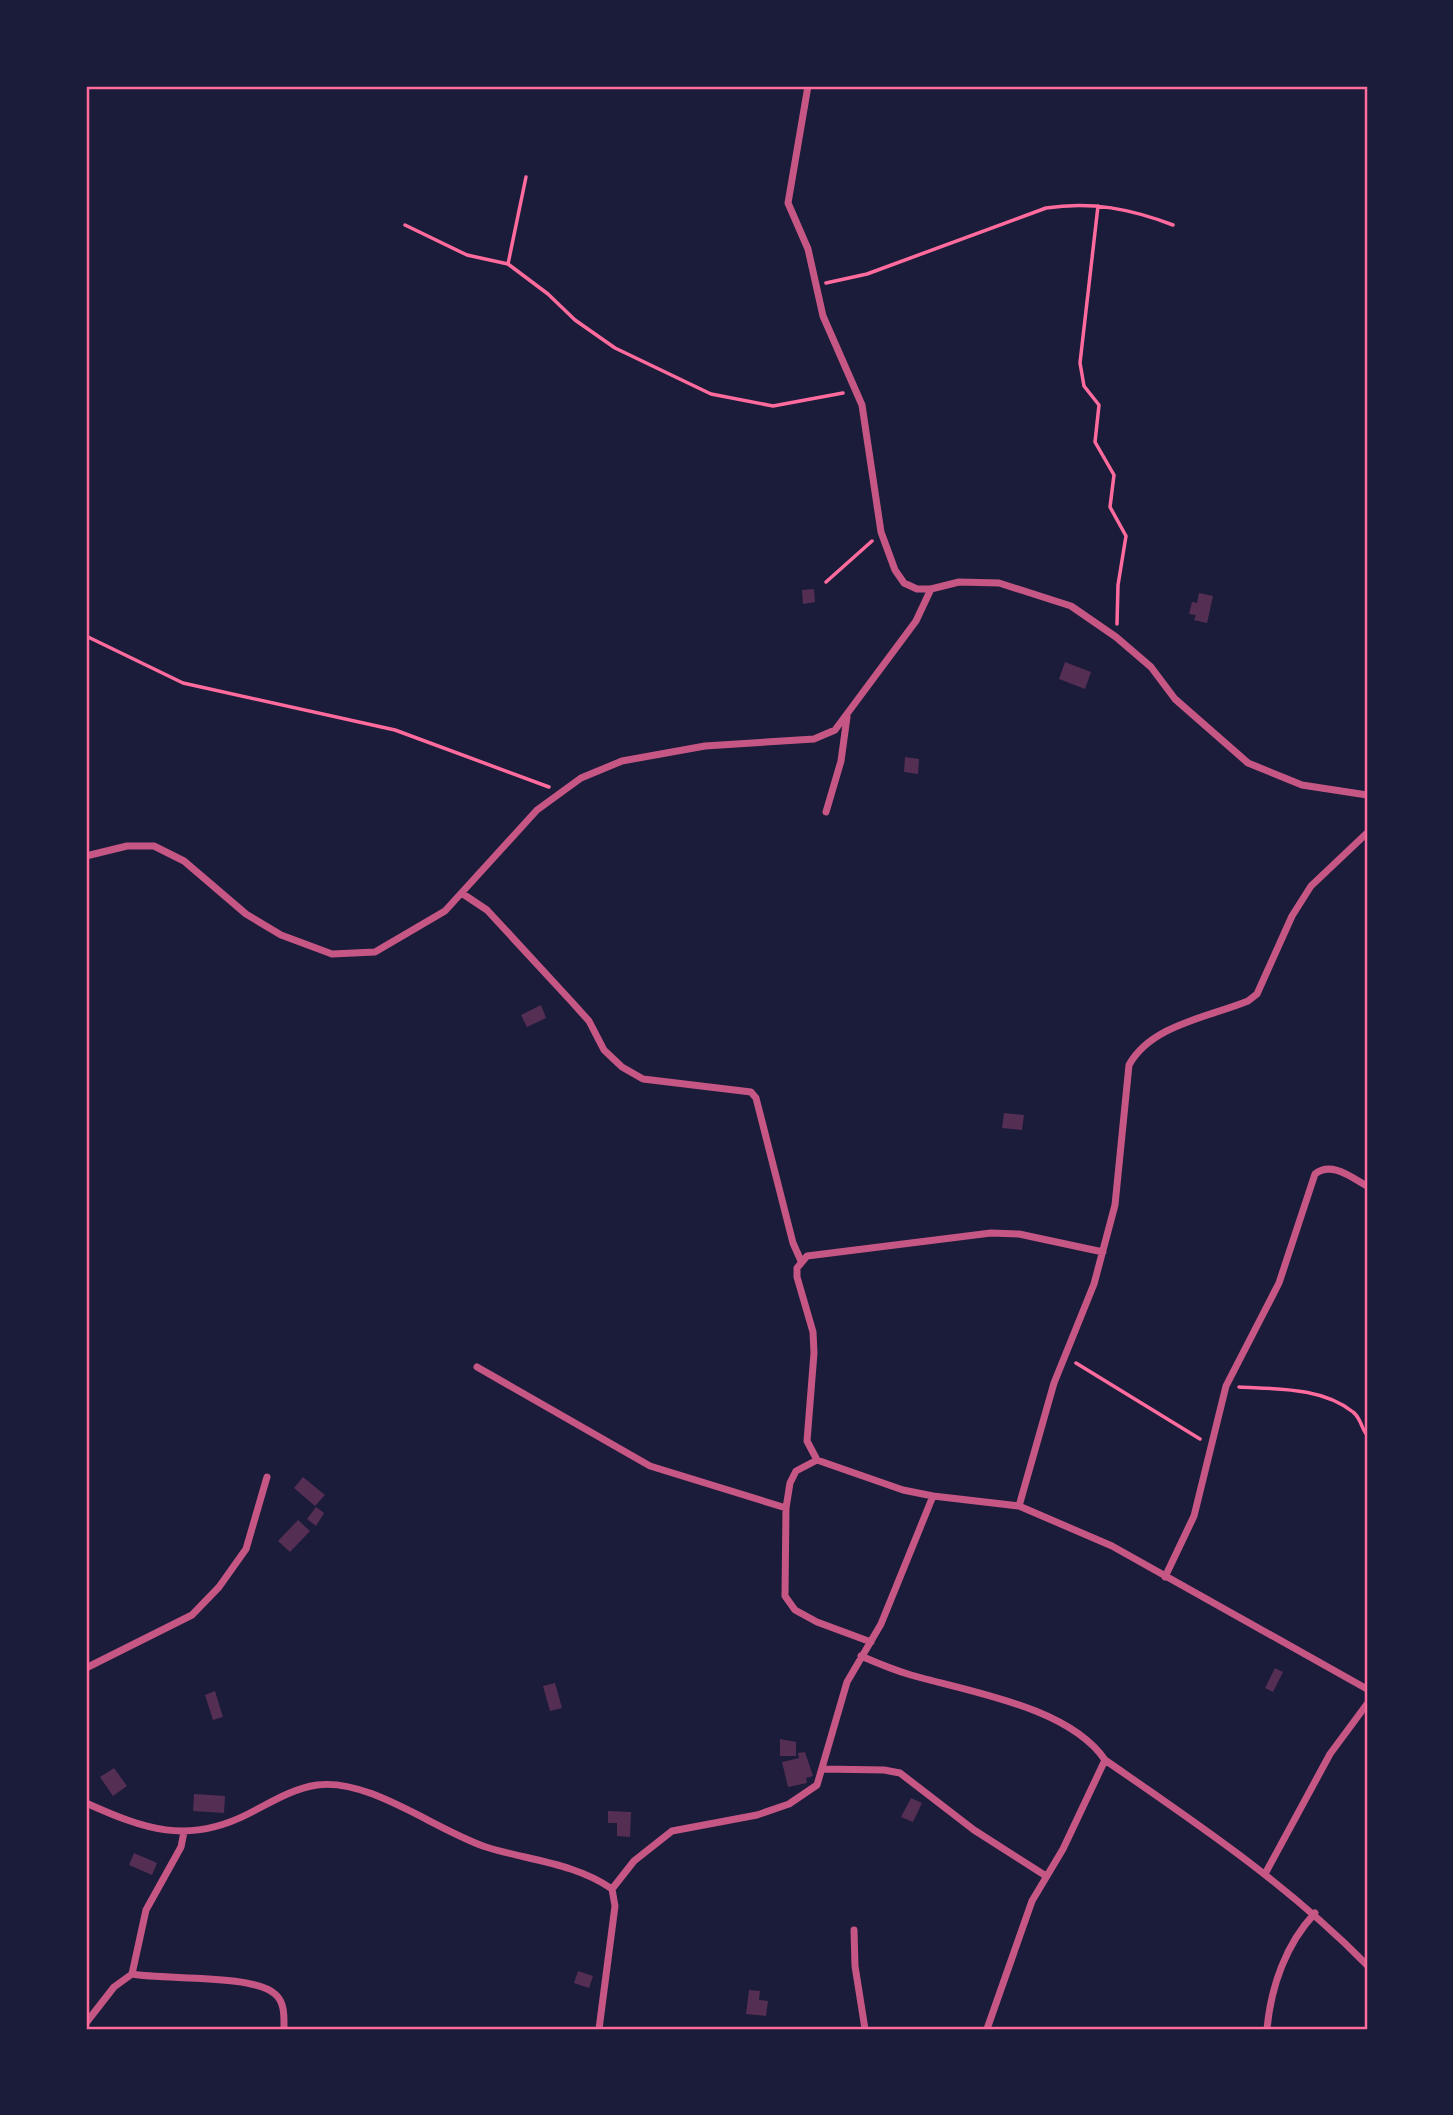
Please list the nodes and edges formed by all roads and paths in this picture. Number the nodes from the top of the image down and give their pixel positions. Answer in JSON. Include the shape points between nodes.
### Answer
{"nodes":[{"id":1,"x":808,"y":86,"type":"edge"},
{"id":2,"x":526,"y":177,"type":"dead end"},
{"id":3,"x":1098,"y":206,"type":"junction"},
{"id":4,"x":405,"y":225,"type":"dead end"},
{"id":5,"x":1173,"y":225,"type":"dead end"},
{"id":6,"x":508,"y":264,"type":"junction"},
{"id":7,"x":818,"y":285,"type":"junction"},
{"id":8,"x":855,"y":389,"type":"junction"},
{"id":9,"x":881,"y":532,"type":"junction"},
{"id":10,"x":826,"y":582,"type":"dead end"},
{"id":11,"x":931,"y":589,"type":"junction"},
{"id":12,"x":86,"y":636,"type":"edge"},
{"id":13,"x":1116,"y":636,"type":"junction"},
{"id":14,"x":847,"y":716,"type":"junction"},
{"id":15,"x":561,"y":791,"type":"junction"},
{"id":16,"x":1367,"y":795,"type":"edge"},
{"id":17,"x":827,"y":812,"type":"dead end"},
{"id":18,"x":1367,"y":833,"type":"edge"},
{"id":19,"x":86,"y":856,"type":"edge"},
{"id":20,"x":463,"y":894,"type":"junction"},
{"id":21,"x":1367,"y":1186,"type":"edge"},
{"id":22,"x":1103,"y":1252,"type":"junction"},
{"id":23,"x":801,"y":1261,"type":"junction"},
{"id":24,"x":1065,"y":1357,"type":"junction"},
{"id":25,"x":477,"y":1367,"type":"dead end"},
{"id":26,"x":1226,"y":1386,"type":"junction"},
{"id":27,"x":1367,"y":1435,"type":"edge"},
{"id":28,"x":1211,"y":1446,"type":"junction"},
{"id":29,"x":817,"y":1460,"type":"junction"},
{"id":30,"x":267,"y":1477,"type":"dead end"},
{"id":31,"x":933,"y":1496,"type":"junction"},
{"id":32,"x":1018,"y":1506,"type":"junction"},
{"id":33,"x":786,"y":1508,"type":"junction"},
{"id":34,"x":1165,"y":1577,"type":"junction"},
{"id":35,"x":870,"y":1642,"type":"junction"},
{"id":36,"x":861,"y":1656,"type":"junction"},
{"id":37,"x":86,"y":1668,"type":"edge"},
{"id":38,"x":1367,"y":1689,"type":"edge"},
{"id":39,"x":1367,"y":1704,"type":"edge"},
{"id":40,"x":1105,"y":1760,"type":"junction"},
{"id":41,"x":823,"y":1769,"type":"junction"},
{"id":42,"x":86,"y":1803,"type":"edge"},
{"id":43,"x":184,"y":1832,"type":"junction"},
{"id":44,"x":1265,"y":1874,"type":"junction"},
{"id":45,"x":1046,"y":1876,"type":"junction"},
{"id":46,"x":612,"y":1889,"type":"junction"},
{"id":47,"x":1315,"y":1913,"type":"junction"},
{"id":48,"x":854,"y":1930,"type":"dead end"},
{"id":49,"x":1367,"y":1965,"type":"edge"},
{"id":50,"x":132,"y":1974,"type":"junction"},
{"id":51,"x":86,"y":2024,"type":"edge"},
{"id":52,"x":284,"y":2029,"type":"edge"},
{"id":53,"x":599,"y":2029,"type":"edge"},
{"id":54,"x":865,"y":2029,"type":"edge"},
{"id":55,"x":987,"y":2029,"type":"edge"},
{"id":56,"x":1267,"y":2029,"type":"edge"}],
"edges":[{"from":1,"to":7,"type":"street","via":[[788,203]]},
{"from":2,"to":6,"type":"path"},
{"from":3,"to":5,"type":"path","via":[[1134,210]]},
{"from":3,"to":7,"type":"path","via":[[1046,208],[867,274]]},
{"from":3,"to":13,"type":"path","via":[[1080,363],[1084,386],[1099,404],[1095,442],[1114,475],[1110,507],[1126,536]]},
{"from":4,"to":6,"type":"path","via":[[467,255]]},
{"from":6,"to":8,"type":"path","via":[[615,348],[711,394],[774,406]]},
{"from":7,"to":8,"type":"street","via":[[823,316]]},
{"from":8,"to":9,"type":"street","via":[[866,422]]},
{"from":9,"to":10,"type":"path"},
{"from":9,"to":11,"type":"street","via":[[904,583]]},
{"from":11,"to":13,"type":"street","via":[[978,580],[1017,587],[1071,606]]},
{"from":11,"to":14,"type":"street","via":[[916,621]]},
{"from":12,"to":15,"type":"path","via":[[183,683],[395,730]]},
{"from":13,"to":16,"type":"street","via":[[1151,667],[1199,723],[1248,763],[1302,785]]},
{"from":14,"to":15,"type":"street","via":[[835,730],[814,739],[705,746],[622,761]]},
{"from":14,"to":17,"type":"street"},
{"from":15,"to":20,"type":"street","via":[[489,859]]},
{"from":18,"to":22,"type":"street","via":[[1311,886],[1256,994],[1160,1034],[1138,1049],[1129,1065],[1115,1205]]},
{"from":19,"to":20,"type":"street","via":[[127,846],[169,851],[246,914],[281,935],[332,954],[375,952],[445,911]]},
{"from":20,"to":23,"type":"street","via":[[487,911],[571,1001],[589,1021],[604,1050],[622,1067],[643,1079],[751,1092]]},
{"from":21,"to":26,"type":"street","via":[[1333,1169],[1322,1168],[1315,1174],[1279,1283]]},
{"from":22,"to":23,"type":"street","via":[[1019,1234],[991,1233],[813,1254]]},
{"from":22,"to":24,"type":"street","via":[[1084,1316]]},
{"from":23,"to":29,"type":"street","via":[[797,1277],[813,1332],[814,1353],[807,1441]]},
{"from":24,"to":28,"type":"path","via":[[1113,1382]]},
{"from":24,"to":32,"type":"street"},
{"from":25,"to":33,"type":"street","via":[[650,1466]]},
{"from":26,"to":27,"type":"path","via":[[1297,1390],[1353,1411]]},
{"from":26,"to":28,"type":"street"},
{"from":28,"to":34,"type":"street","via":[[1194,1516]]},
{"from":29,"to":31,"type":"street","via":[[872,1481]]},
{"from":29,"to":33,"type":"street","via":[[796,1471]]},
{"from":30,"to":37,"type":"street","via":[[246,1549],[219,1587],[191,1615]]},
{"from":31,"to":32,"type":"street"},
{"from":31,"to":35,"type":"street"},
{"from":32,"to":34,"type":"street","via":[[1112,1546]]},
{"from":33,"to":35,"type":"street","via":[[785,1596],[795,1610],[817,1622]]},
{"from":34,"to":38,"type":"street"},
{"from":35,"to":36,"type":"street"},
{"from":36,"to":40,"type":"street","via":[[1017,1705],[1082,1737]]},
{"from":36,"to":41,"type":"street","via":[[840,1704]]},
{"from":39,"to":44,"type":"street","via":[[1330,1754]]},
{"from":40,"to":44,"type":"street","via":[[1208,1829]]},
{"from":40,"to":45,"type":"street"},
{"from":41,"to":45,"type":"street","via":[[900,1773],[974,1830]]},
{"from":41,"to":46,"type":"street","via":[[817,1785],[789,1804],[672,1832],[634,1861]]},
{"from":42,"to":43,"type":"street","via":[[145,1826]]},
{"from":43,"to":46,"type":"street","via":[[225,1826],[287,1793],[318,1785],[342,1786],[379,1797],[486,1847],[546,1861]]},
{"from":43,"to":50,"type":"street","via":[[181,1847],[146,1910]]},
{"from":44,"to":47,"type":"street"},
{"from":45,"to":55,"type":"street","via":[[1032,1902]]},
{"from":46,"to":53,"type":"street","via":[[615,1906]]},
{"from":47,"to":49,"type":"street"},
{"from":47,"to":56,"type":"street","via":[[1295,1935],[1278,1978]]},
{"from":48,"to":54,"type":"street"},
{"from":50,"to":51,"type":"street","via":[[114,1987]]},
{"from":50,"to":52,"type":"street","via":[[259,1985],[282,2004]]}]}
